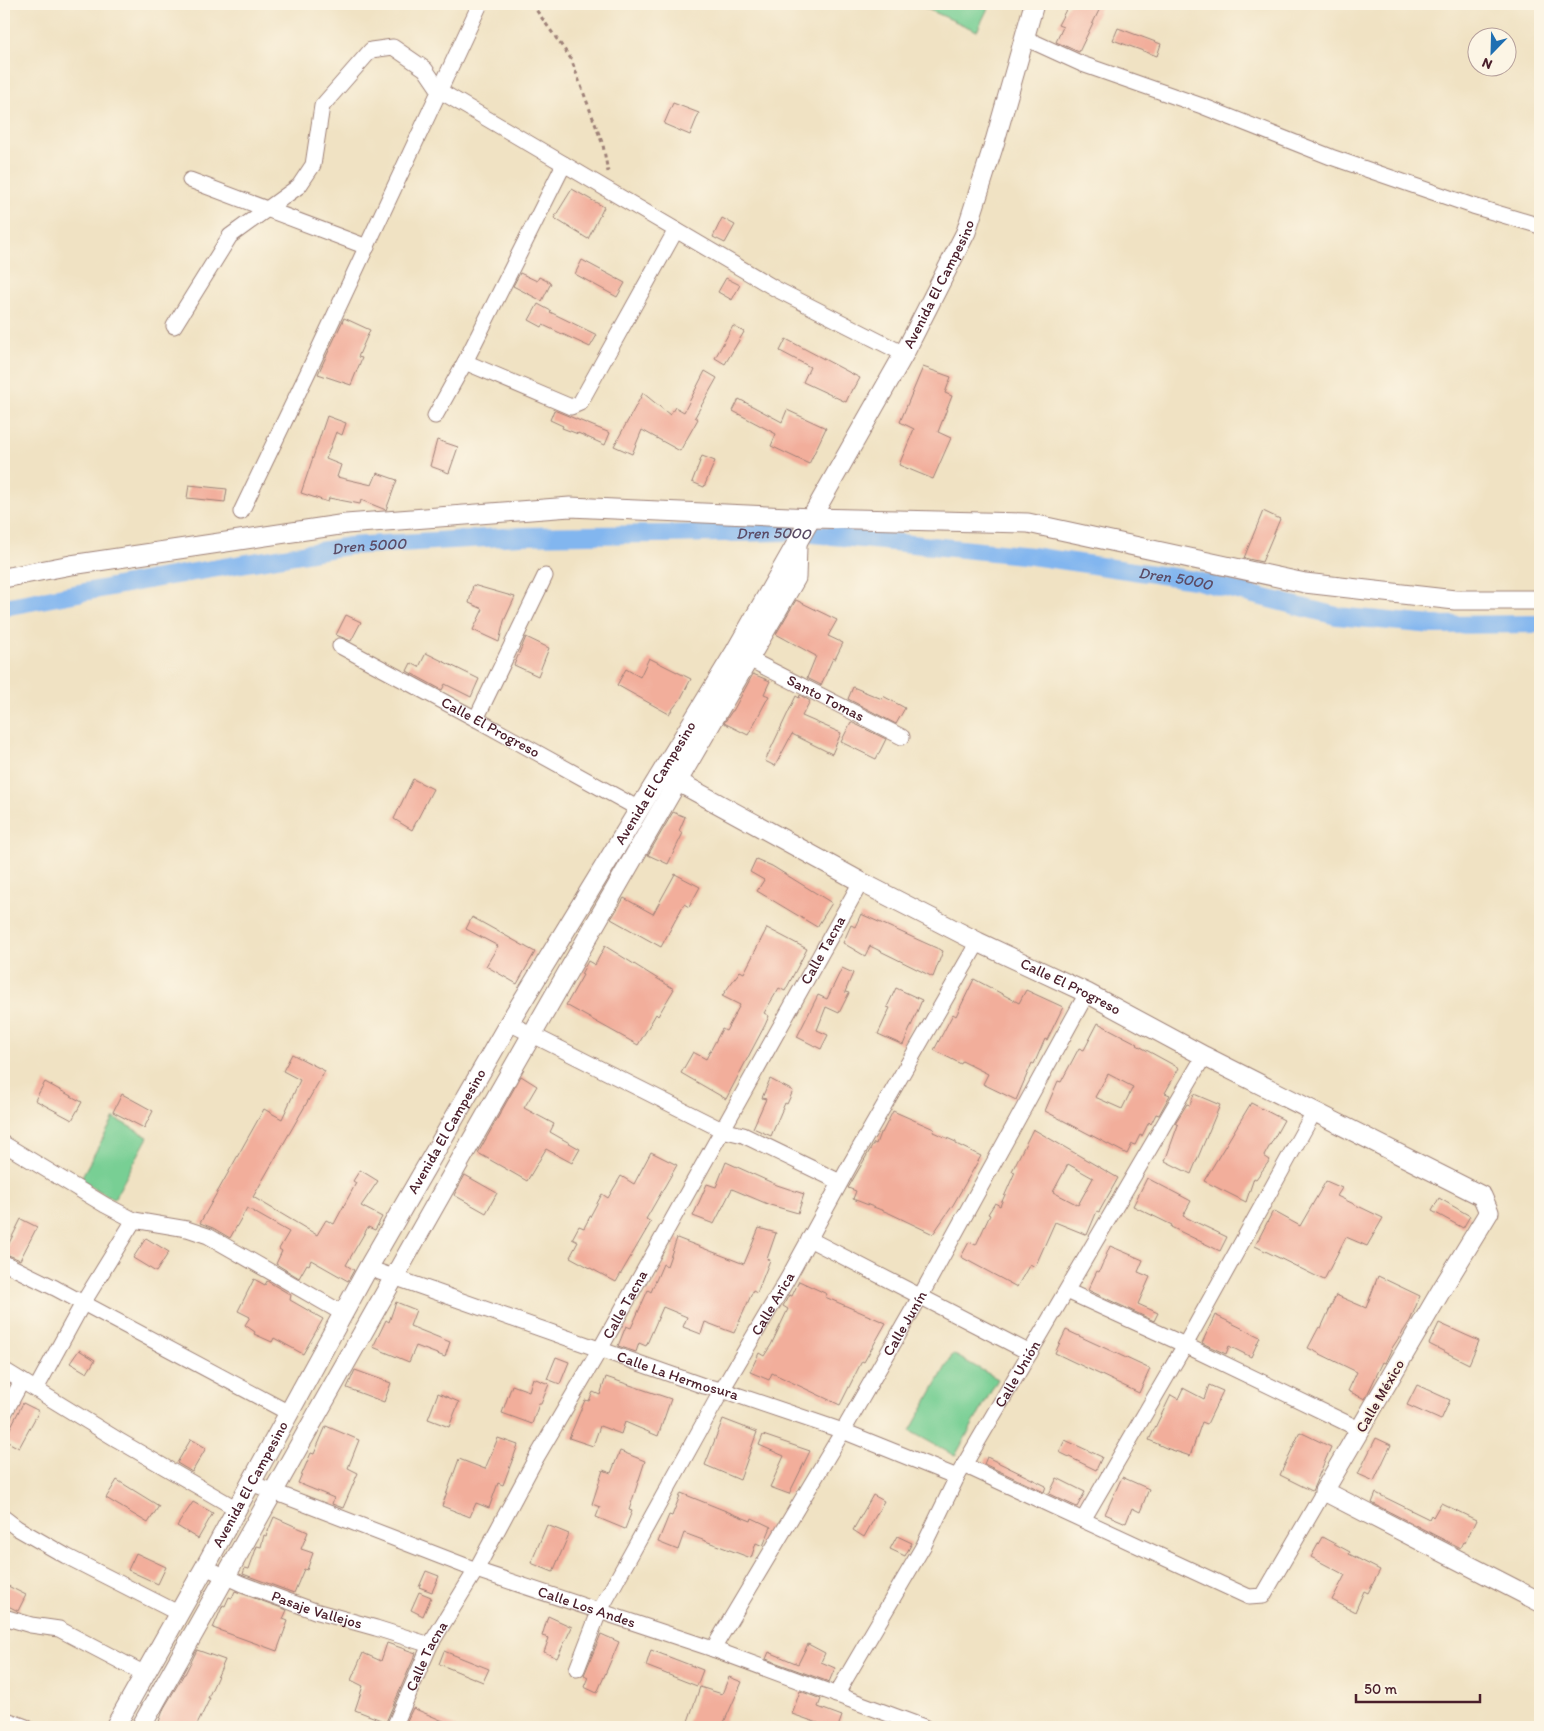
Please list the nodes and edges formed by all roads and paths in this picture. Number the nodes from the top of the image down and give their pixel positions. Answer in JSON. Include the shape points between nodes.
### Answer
{"nodes":[{"id":1,"x":480,"y":4,"type":"edge"},
{"id":2,"x":532,"y":4,"type":"edge"},
{"id":3,"x":1034,"y":4,"type":"edge"},
{"id":4,"x":1025,"y":38,"type":"junction"},
{"id":5,"x":440,"y":91,"type":"junction"},
{"id":6,"x":564,"y":164,"type":"junction"},
{"id":7,"x":190,"y":180,"type":"dead end"},
{"id":8,"x":611,"y":193,"type":"junction"},
{"id":9,"x":266,"y":209,"type":"junction"},
{"id":10,"x":1540,"y":226,"type":"edge"},
{"id":11,"x":676,"y":230,"type":"junction"},
{"id":12,"x":367,"y":247,"type":"junction"},
{"id":13,"x":174,"y":326,"type":"dead end"},
{"id":14,"x":904,"y":354,"type":"junction"},
{"id":15,"x":465,"y":362,"type":"junction"},
{"id":16,"x":435,"y":416,"type":"dead end"},
{"id":17,"x":240,"y":512,"type":"dead end"},
{"id":18,"x":811,"y":520,"type":"junction"},
{"id":19,"x":797,"y":545,"type":"junction"},
{"id":20,"x":545,"y":576,"type":"dead end"},
{"id":21,"x":4,"y":578,"type":"edge"},
{"id":22,"x":1540,"y":600,"type":"edge"},
{"id":23,"x":340,"y":646,"type":"dead end"},
{"id":24,"x":749,"y":659,"type":"junction"},
{"id":25,"x":476,"y":719,"type":"junction"},
{"id":26,"x":902,"y":737,"type":"dead end"},
{"id":27,"x":670,"y":777,"type":"junction"},
{"id":28,"x":639,"y":810,"type":"junction"},
{"id":29,"x":861,"y":882,"type":"junction"},
{"id":30,"x":978,"y":942,"type":"junction"},
{"id":31,"x":1087,"y":994,"type":"junction"},
{"id":32,"x":509,"y":1024,"type":"junction"},
{"id":33,"x":532,"y":1035,"type":"junction"},
{"id":34,"x":1204,"y":1056,"type":"junction"},
{"id":35,"x":1314,"y":1112,"type":"junction"},
{"id":36,"x":722,"y":1130,"type":"junction"},
{"id":37,"x":4,"y":1144,"type":"edge"},
{"id":38,"x":840,"y":1182,"type":"junction"},
{"id":39,"x":1482,"y":1196,"type":"joint"},
{"id":40,"x":134,"y":1220,"type":"junction"},
{"id":41,"x":809,"y":1239,"type":"junction"},
{"id":42,"x":4,"y":1263,"type":"edge"},
{"id":43,"x":368,"y":1268,"type":"junction"},
{"id":44,"x":394,"y":1278,"type":"junction"},
{"id":45,"x":1067,"y":1291,"type":"junction"},
{"id":46,"x":920,"y":1297,"type":"junction"},
{"id":47,"x":82,"y":1303,"type":"junction"},
{"id":48,"x":344,"y":1314,"type":"junction"},
{"id":49,"x":1185,"y":1345,"type":"junction"},
{"id":50,"x":599,"y":1350,"type":"junction"},
{"id":51,"x":1030,"y":1353,"type":"junction"},
{"id":52,"x":4,"y":1370,"type":"edge"},
{"id":53,"x":22,"y":1381,"type":"junction"},
{"id":54,"x":36,"y":1389,"type":"junction"},
{"id":55,"x":722,"y":1390,"type":"junction"},
{"id":56,"x":289,"y":1413,"type":"junction"},
{"id":57,"x":4,"y":1414,"type":"edge"},
{"id":58,"x":1360,"y":1430,"type":"junction"},
{"id":59,"x":843,"y":1431,"type":"junction"},
{"id":60,"x":961,"y":1471,"type":"junction"},
{"id":61,"x":251,"y":1483,"type":"junction"},
{"id":62,"x":273,"y":1491,"type":"junction"},
{"id":63,"x":1324,"y":1491,"type":"junction"},
{"id":64,"x":237,"y":1509,"type":"junction"},
{"id":65,"x":4,"y":1518,"type":"edge"},
{"id":66,"x":1084,"y":1520,"type":"junction"},
{"id":67,"x":205,"y":1567,"type":"junction"},
{"id":68,"x":476,"y":1570,"type":"junction"},
{"id":69,"x":226,"y":1576,"type":"junction"},
{"id":70,"x":1263,"y":1596,"type":"joint"},
{"id":71,"x":1540,"y":1602,"type":"edge"},
{"id":72,"x":599,"y":1612,"type":"junction"},
{"id":73,"x":178,"y":1613,"type":"junction"},
{"id":74,"x":4,"y":1618,"type":"edge"},
{"id":75,"x":430,"y":1645,"type":"junction"},
{"id":76,"x":713,"y":1649,"type":"junction"},
{"id":77,"x":577,"y":1669,"type":"dead end"},
{"id":78,"x":144,"y":1674,"type":"junction"},
{"id":79,"x":836,"y":1695,"type":"junction"},
{"id":80,"x":4,"y":1719,"type":"edge"},
{"id":81,"x":26,"y":1727,"type":"edge"},
{"id":82,"x":115,"y":1727,"type":"edge"},
{"id":83,"x":142,"y":1727,"type":"edge"},
{"id":84,"x":394,"y":1727,"type":"edge"},
{"id":85,"x":924,"y":1727,"type":"edge"}],
"edges":[{"from":1,"to":5,"type":"street"},
{"from":2,"to":8,"type":"path","via":[[572,59],[603,145]]},
{"from":3,"to":4,"type":"street","name":"Avenida El Campesino"},
{"from":4,"to":10,"type":"street","via":[[1082,64],[1202,106],[1331,157]]},
{"from":4,"to":14,"type":"street","name":"Avenida El Campesino","via":[[966,232]]},
{"from":5,"to":6,"type":"street"},
{"from":5,"to":9,"type":"street","via":[[425,69],[393,47],[371,50],[322,106],[313,165],[299,186]]},
{"from":5,"to":12,"type":"street"},
{"from":6,"to":8,"type":"street"},
{"from":6,"to":15,"type":"street"},
{"from":7,"to":9,"type":"street"},
{"from":8,"to":11,"type":"street"},
{"from":9,"to":12,"type":"street"},
{"from":9,"to":13,"type":"street","via":[[230,236]]},
{"from":11,"to":14,"type":"street","via":[[776,289]]},
{"from":11,"to":15,"type":"street","via":[[580,403],[571,407]]},
{"from":12,"to":17,"type":"street"},
{"from":14,"to":18,"type":"street","name":"Avenida El Campesino"},
{"from":15,"to":16,"type":"street"},
{"from":18,"to":19,"type":"street","name":"Avenida El Campesino"},
{"from":18,"to":21,"type":"street","via":[[570,507],[346,524],[71,564]]},
{"from":18,"to":22,"type":"street","via":[[1028,523],[1305,583],[1455,600]]},
{"from":19,"to":24,"type":"street","name":"Avenida El Campesino","via":[[796,578]]},
{"from":19,"to":27,"type":"street","name":"Avenida El Campesino"},
{"from":20,"to":25,"type":"street"},
{"from":23,"to":25,"type":"street","name":"Calle El Progreso"},
{"from":24,"to":26,"type":"street","name":"Santo Tomas"},
{"from":24,"to":27,"type":"street","name":"Avenida El Campesino"},
{"from":25,"to":28,"type":"street","name":"Calle El Progreso"},
{"from":27,"to":28,"type":"street","name":"Avenida El Campesino"},
{"from":27,"to":29,"type":"street","name":"Calle El Progreso"},
{"from":27,"to":33,"type":"street","name":"Avenida El Campesino"},
{"from":28,"to":32,"type":"street","name":"Avenida El Campesino"},
{"from":29,"to":30,"type":"street","name":"Calle El Progreso"},
{"from":29,"to":36,"type":"street","name":"Calle Tacna"},
{"from":30,"to":31,"type":"street","name":"Calle El Progreso"},
{"from":30,"to":38,"type":"street","name":"Calle Arica"},
{"from":31,"to":34,"type":"street","name":"Calle El Progreso"},
{"from":31,"to":46,"type":"street","name":"Calle Junín"},
{"from":32,"to":33,"type":"street"},
{"from":32,"to":43,"type":"street","name":"Avenida El Campesino"},
{"from":33,"to":36,"type":"street"},
{"from":33,"to":44,"type":"street","name":"Avenida El Campesino"},
{"from":34,"to":35,"type":"street","name":"Calle El Progreso"},
{"from":34,"to":45,"type":"street","name":"Calle Unión"},
{"from":35,"to":39,"type":"street","name":"Calle El Progreso"},
{"from":35,"to":49,"type":"street"},
{"from":36,"to":38,"type":"street","via":[[743,1135]]},
{"from":36,"to":50,"type":"street","name":"Calle Tacna"},
{"from":37,"to":40,"type":"street","via":[[105,1206]]},
{"from":38,"to":41,"type":"street","name":"Calle Arica"},
{"from":39,"to":58,"type":"street","name":"Calle México","via":[[1489,1212]]},
{"from":40,"to":47,"type":"street"},
{"from":40,"to":48,"type":"street","via":[[186,1228],[208,1236]]},
{"from":41,"to":46,"type":"street"},
{"from":41,"to":55,"type":"street","name":"Calle Arica"},
{"from":42,"to":47,"type":"street"},
{"from":43,"to":44,"type":"street","name":"Calle La Hermosura"},
{"from":43,"to":48,"type":"street","name":"Avenida El Campesino"},
{"from":44,"to":50,"type":"street","name":"Calle La Hermosura"},
{"from":44,"to":62,"type":"street","name":"Avenida El Campesino"},
{"from":45,"to":49,"type":"street"},
{"from":45,"to":51,"type":"street","name":"Calle Unión"},
{"from":46,"to":51,"type":"street"},
{"from":46,"to":59,"type":"street","name":"Calle Junín"},
{"from":47,"to":54,"type":"street"},
{"from":47,"to":56,"type":"street"},
{"from":48,"to":56,"type":"street","name":"Avenida El Campesino"},
{"from":49,"to":58,"type":"street"},
{"from":49,"to":66,"type":"street"},
{"from":50,"to":55,"type":"street","name":"Calle La Hermosura"},
{"from":50,"to":68,"type":"street","name":"Calle Tacna"},
{"from":51,"to":60,"type":"street","name":"Calle Unión"},
{"from":52,"to":53,"type":"street"},
{"from":53,"to":54,"type":"street"},
{"from":53,"to":57,"type":"street"},
{"from":54,"to":64,"type":"street"},
{"from":55,"to":59,"type":"street","name":"Calle La Hermosura"},
{"from":55,"to":72,"type":"street","name":"Calle Arica"},
{"from":56,"to":61,"type":"street","name":"Avenida El Campesino"},
{"from":58,"to":63,"type":"street","name":"Calle México"},
{"from":59,"to":60,"type":"street","name":"Calle La Hermosura"},
{"from":59,"to":76,"type":"street","name":"Calle Junín"},
{"from":60,"to":66,"type":"street","name":"Calle La Hermosura"},
{"from":60,"to":79,"type":"street","name":"Calle Unión","via":[[924,1545]]},
{"from":61,"to":62,"type":"street","name":"Calle Los Andes"},
{"from":61,"to":64,"type":"street","name":"Avenida El Campesino"},
{"from":62,"to":68,"type":"street","name":"Calle Los Andes"},
{"from":62,"to":69,"type":"street","name":"Avenida El Campesino"},
{"from":63,"to":70,"type":"street","name":"Calle México"},
{"from":63,"to":71,"type":"street"},
{"from":64,"to":67,"type":"street","name":"Avenida El Campesino"},
{"from":65,"to":73,"type":"street","via":[[66,1556]]},
{"from":66,"to":70,"type":"street","name":"Calle La Hermosura","via":[[1249,1597]]},
{"from":67,"to":69,"type":"street","name":"Pasaje Vallejos"},
{"from":67,"to":73,"type":"street","name":"Avenida El Campesino"},
{"from":68,"to":72,"type":"street","name":"Calle Los Andes"},
{"from":68,"to":75,"type":"street","name":"Calle Tacna"},
{"from":69,"to":75,"type":"street","name":"Pasaje Vallejos","via":[[316,1611]]},
{"from":69,"to":83,"type":"street","name":"Avenida El Campesino"},
{"from":72,"to":76,"type":"street","name":"Calle Los Andes"},
{"from":72,"to":77,"type":"street","name":"Calle Arica"},
{"from":73,"to":78,"type":"street","name":"Avenida El Campesino"},
{"from":74,"to":78,"type":"street","via":[[59,1629]]},
{"from":75,"to":84,"type":"street","name":"Calle Tacna"},
{"from":76,"to":79,"type":"street","name":"Calle Los Andes"},
{"from":78,"to":82,"type":"street","name":"Avenida El Campesino"},
{"from":79,"to":85,"type":"street","name":"Calle Los Andes"},
{"from":80,"to":81,"type":"street"}]}
